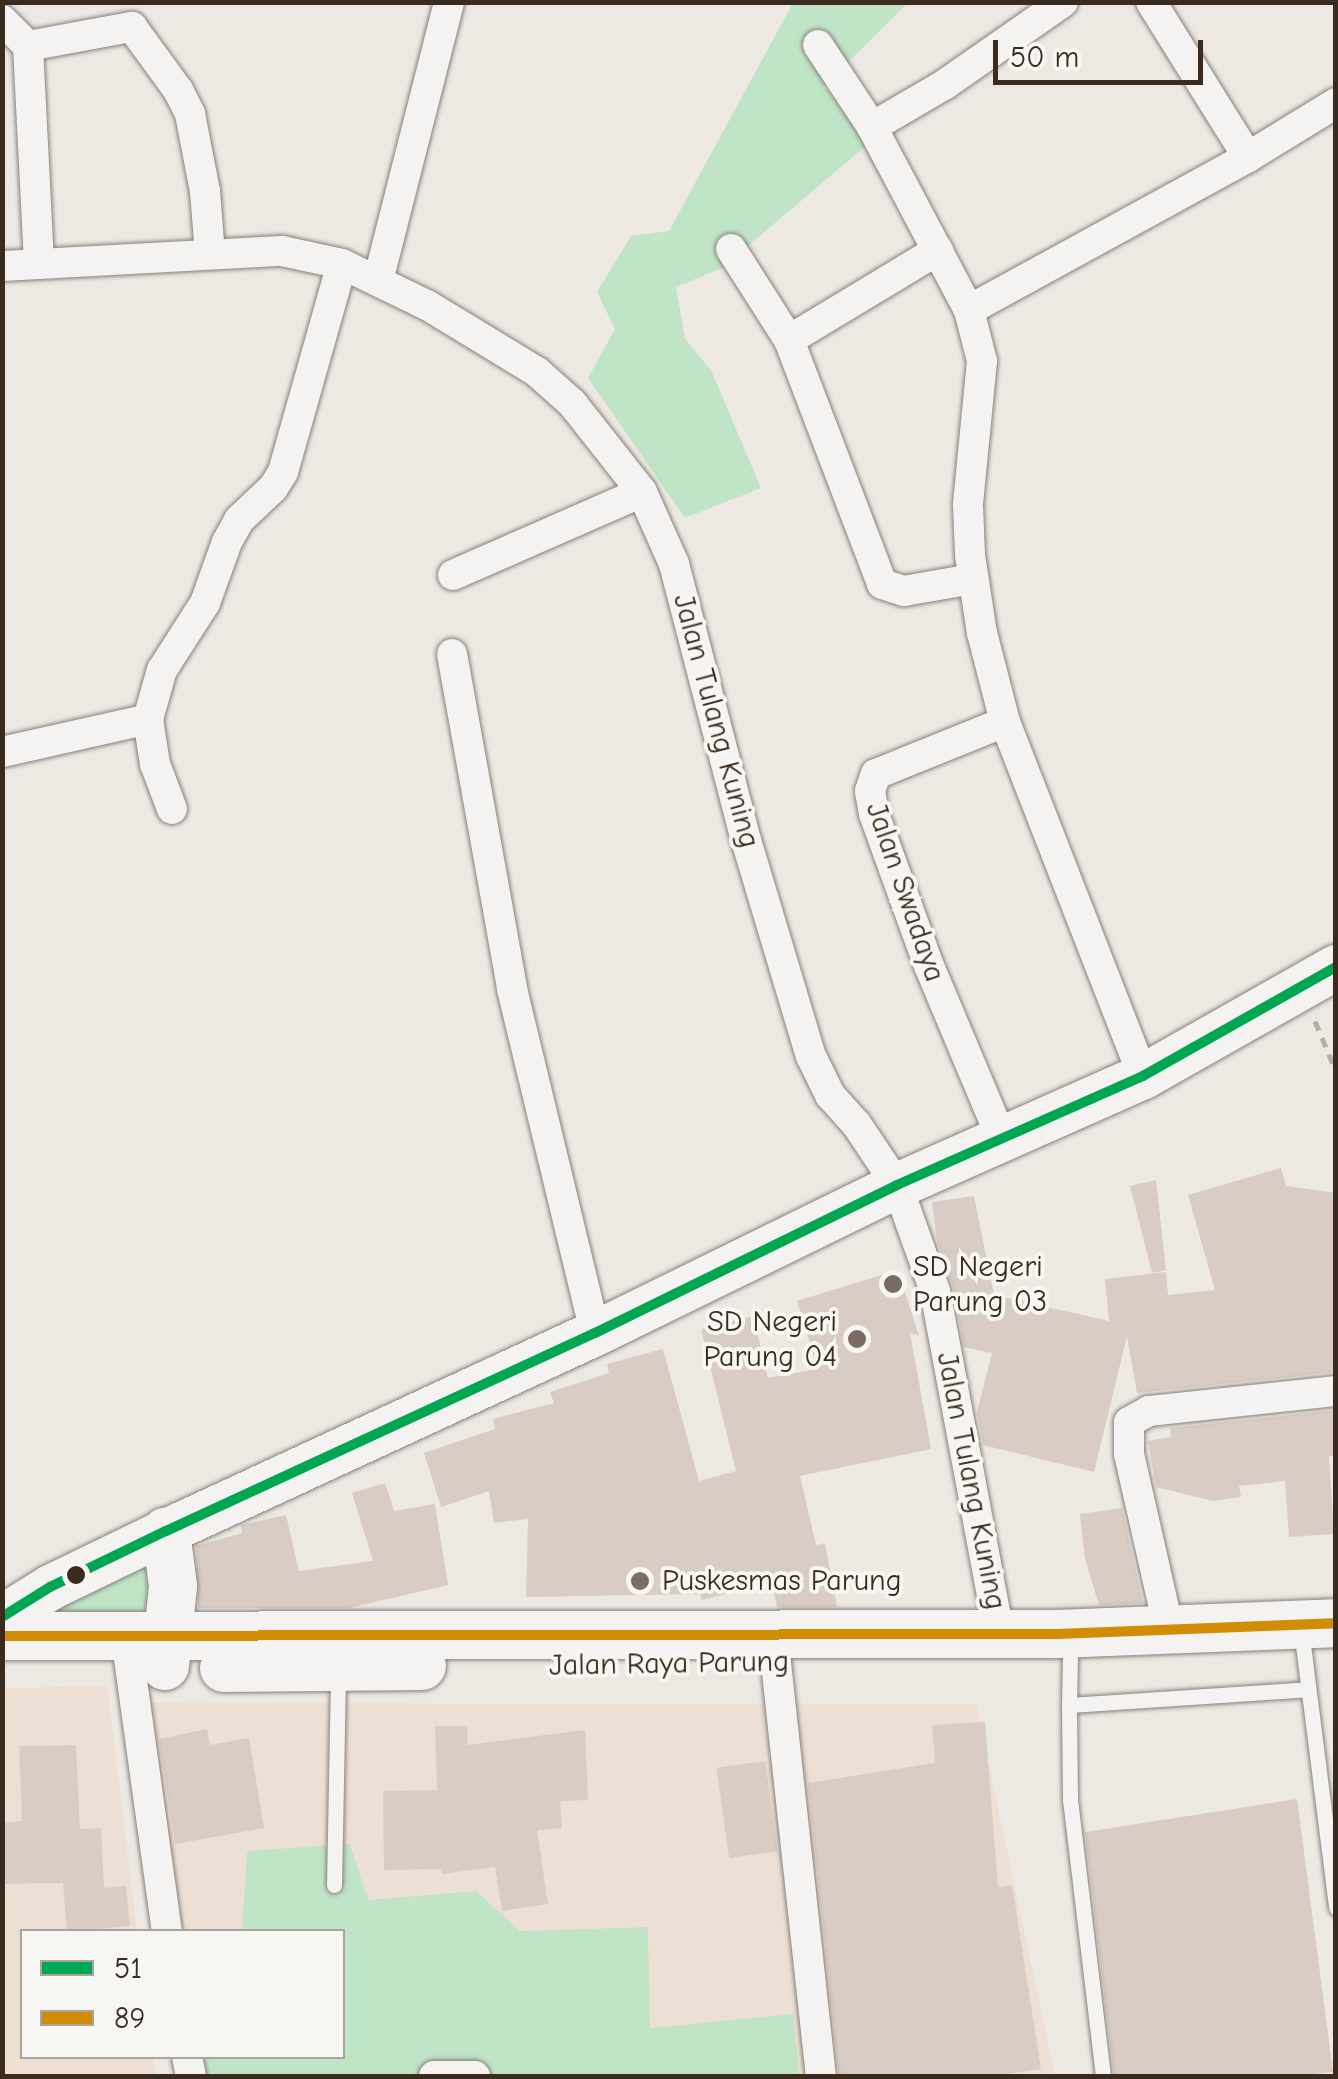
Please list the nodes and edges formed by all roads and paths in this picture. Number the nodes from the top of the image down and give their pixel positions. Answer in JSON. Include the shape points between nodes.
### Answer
{"nodes":[{"id":1,"x":449,"y":2,"type":"edge"},
{"id":2,"x":1063,"y":2,"type":"edge"},
{"id":3,"x":1151,"y":2,"type":"edge"},
{"id":4,"x":128,"y":15,"type":"edge"},
{"id":5,"x":2,"y":20,"type":"edge"},
{"id":6,"x":818,"y":45,"type":"dead end"},
{"id":7,"x":28,"y":46,"type":"junction"},
{"id":8,"x":1336,"y":103,"type":"edge"},
{"id":9,"x":872,"y":127,"type":"junction"},
{"id":10,"x":1248,"y":156,"type":"junction"},
{"id":11,"x":731,"y":249,"type":"dead end"},
{"id":12,"x":938,"y":250,"type":"junction"},
{"id":13,"x":210,"y":254,"type":"junction"},
{"id":14,"x":40,"y":264,"type":"junction"},
{"id":15,"x":342,"y":264,"type":"junction"},
{"id":16,"x":2,"y":266,"type":"edge"},
{"id":17,"x":378,"y":281,"type":"junction"},
{"id":18,"x":969,"y":310,"type":"junction"},
{"id":19,"x":788,"y":340,"type":"junction"},
{"id":20,"x":642,"y":492,"type":"junction"},
{"id":21,"x":453,"y":575,"type":"dead end"},
{"id":22,"x":973,"y":579,"type":"junction"},
{"id":23,"x":452,"y":654,"type":"dead end"},
{"id":24,"x":148,"y":719,"type":"junction"},
{"id":25,"x":1005,"y":722,"type":"junction"},
{"id":26,"x":2,"y":752,"type":"edge"},
{"id":27,"x":172,"y":808,"type":"dead end"},
{"id":28,"x":1320,"y":976,"type":"edge"},
{"id":29,"x":1336,"y":1071,"type":"edge"},
{"id":30,"x":1143,"y":1076,"type":"junction"},
{"id":31,"x":1001,"y":1137,"type":"junction"},
{"id":32,"x":897,"y":1185,"type":"junction"},
{"id":33,"x":595,"y":1334,"type":"junction"},
{"id":34,"x":1336,"y":1391,"type":"edge"},
{"id":35,"x":166,"y":1531,"type":"junction"},
{"id":36,"x":2,"y":1617,"type":"edge"},
{"id":37,"x":1169,"y":1630,"type":"junction"},
{"id":38,"x":1000,"y":1634,"type":"junction"},
{"id":39,"x":2,"y":1636,"type":"edge"},
{"id":40,"x":1317,"y":1650,"type":"edge"},
{"id":41,"x":693,"y":1651,"type":"junction"},
{"id":42,"x":147,"y":1652,"type":"junction"},
{"id":43,"x":776,"y":1663,"type":"junction"},
{"id":44,"x":2,"y":1664,"type":"edge"},
{"id":45,"x":338,"y":1668,"type":"junction"},
{"id":46,"x":1070,"y":1682,"type":"junction"},
{"id":47,"x":334,"y":1885,"type":"dead end"},
{"id":48,"x":1336,"y":1908,"type":"edge"},
{"id":49,"x":167,"y":1929,"type":"edge"},
{"id":50,"x":434,"y":2076,"type":"edge"},
{"id":51,"x":476,"y":2076,"type":"edge"},
{"id":52,"x":820,"y":2076,"type":"edge"},
{"id":53,"x":1104,"y":2076,"type":"edge"}],
"edges":[{"from":1,"to":17,"type":"street"},
{"from":2,"to":9,"type":"street"},
{"from":3,"to":10,"type":"street"},
{"from":4,"to":7,"type":"street"},
{"from":4,"to":13,"type":"street","via":[[190,114]]},
{"from":5,"to":7,"type":"street"},
{"from":6,"to":9,"type":"street"},
{"from":7,"to":14,"type":"street"},
{"from":8,"to":10,"type":"street"},
{"from":9,"to":12,"type":"street"},
{"from":10,"to":18,"type":"street"},
{"from":11,"to":19,"type":"street"},
{"from":12,"to":18,"type":"street"},
{"from":12,"to":19,"type":"street"},
{"from":13,"to":14,"type":"street","name":"Jalan Tulang Kuning"},
{"from":13,"to":15,"type":"street","name":"Jalan Tulang Kuning","via":[[282,251]]},
{"from":14,"to":16,"type":"street","name":"Jalan Tulang Kuning"},
{"from":15,"to":17,"type":"street","name":"Jalan Tulang Kuning"},
{"from":15,"to":24,"type":"street","via":[[283,472],[239,520],[205,603],[162,670]]},
{"from":17,"to":20,"type":"street","name":"Jalan Tulang Kuning","via":[[537,372],[572,403]]},
{"from":18,"to":22,"type":"street","via":[[982,361],[968,505]]},
{"from":19,"to":22,"type":"street","via":[[882,584],[904,591]]},
{"from":20,"to":21,"type":"street"},
{"from":20,"to":32,"type":"street","name":"Jalan Tulang Kuning","via":[[674,564],[746,840],[812,1056],[830,1095]]},
{"from":22,"to":25,"type":"street"},
{"from":23,"to":33,"type":"street","via":[[512,989]]},
{"from":24,"to":26,"type":"street"},
{"from":24,"to":27,"type":"street"},
{"from":25,"to":30,"type":"street"},
{"from":25,"to":31,"type":"street","name":"Jalan Swadaya","via":[[876,774],[870,790],[929,966]]},
{"from":28,"to":29,"type":"path"},
{"from":28,"to":30,"type":"main road"},
{"from":30,"to":31,"type":"main road"},
{"from":31,"to":32,"type":"main road"},
{"from":32,"to":33,"type":"main road"},
{"from":32,"to":38,"type":"street","name":"Jalan Tulang Kuning","via":[[935,1291]]},
{"from":33,"to":35,"type":"main road"},
{"from":34,"to":37,"type":"street","via":[[1150,1411],[1129,1422],[1129,1454]]},
{"from":35,"to":36,"type":"main road"},
{"from":35,"to":42,"type":"highway","via":[[173,1586]]},
{"from":37,"to":38,"type":"highway","name":"Jalan Raya Parung"},
{"from":37,"to":40,"type":"highway","name":"Jalan Raya Parung"},
{"from":38,"to":41,"type":"highway","name":"Jalan Raya Parung"},
{"from":39,"to":42,"type":"highway","name":"Jalan Raya Parung"},
{"from":40,"to":46,"type":"highway","name":"Jalan Raya Parung"},
{"from":40,"to":48,"type":"lane"},
{"from":41,"to":42,"type":"highway","name":"Jalan Raya Parung"},
{"from":41,"to":43,"type":"highway","name":"Jalan Raya Parung"},
{"from":41,"to":45,"type":"highway","name":"Jalan Raya Parung"},
{"from":42,"to":44,"type":"highway","name":"Jalan Raya Parung"},
{"from":42,"to":45,"type":"highway","name":"Jalan Raya Parung"},
{"from":42,"to":49,"type":"street"},
{"from":43,"to":46,"type":"highway","name":"Jalan Raya Parung"},
{"from":43,"to":52,"type":"street"},
{"from":45,"to":47,"type":"lane"},
{"from":46,"to":53,"type":"lane","via":[[1076,1865]]},
{"from":50,"to":51,"type":"street"}]}
